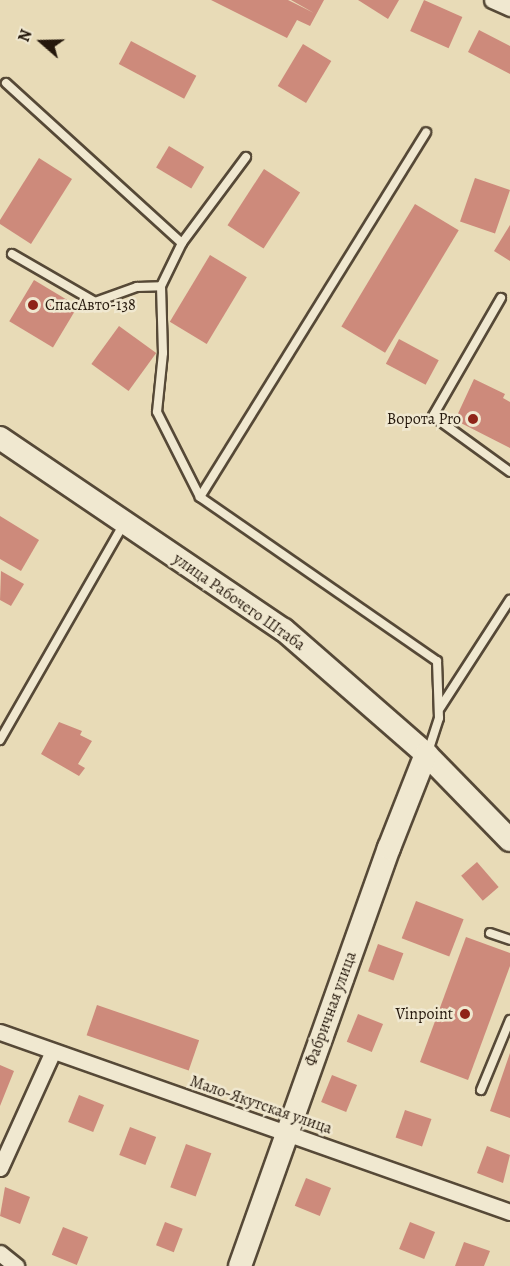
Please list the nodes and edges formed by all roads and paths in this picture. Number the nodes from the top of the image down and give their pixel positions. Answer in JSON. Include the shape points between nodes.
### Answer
{"nodes":[{"id":1,"x":492,"y":0,"type":"edge"},
{"id":2,"x":510,"y":9,"type":"edge"},
{"id":3,"x":6,"y":83,"type":"dead end"},
{"id":4,"x":426,"y":132,"type":"dead end"},
{"id":5,"x":246,"y":157,"type":"dead end"},
{"id":6,"x":182,"y":243,"type":"junction"},
{"id":7,"x":12,"y":254,"type":"dead end"},
{"id":8,"x":161,"y":286,"type":"junction"},
{"id":9,"x":501,"y":298,"type":"dead end"},
{"id":10,"x":0,"y":438,"type":"edge"},
{"id":11,"x":510,"y":472,"type":"edge"},
{"id":12,"x":200,"y":497,"type":"junction"},
{"id":13,"x":124,"y":522,"type":"junction"},
{"id":14,"x":510,"y":600,"type":"edge"},
{"id":15,"x":439,"y":710,"type":"junction"},
{"id":16,"x":0,"y":740,"type":"edge"},
{"id":17,"x":426,"y":754,"type":"junction"},
{"id":18,"x":503,"y":828,"type":"edge"},
{"id":19,"x":490,"y":933,"type":"dead end"},
{"id":20,"x":510,"y":940,"type":"edge"},
{"id":21,"x":510,"y":1020,"type":"edge"},
{"id":22,"x":0,"y":1032,"type":"edge"},
{"id":23,"x":53,"y":1051,"type":"junction"},
{"id":24,"x":481,"y":1090,"type":"dead end"},
{"id":25,"x":286,"y":1133,"type":"junction"},
{"id":26,"x":0,"y":1168,"type":"edge"},
{"id":27,"x":510,"y":1212,"type":"edge"},
{"id":28,"x":0,"y":1253,"type":"edge"},
{"id":29,"x":16,"y":1266,"type":"edge"},
{"id":30,"x":240,"y":1266,"type":"edge"}],
"edges":[{"from":1,"to":2,"type":"street"},
{"from":3,"to":6,"type":"lane"},
{"from":4,"to":12,"type":"lane"},
{"from":5,"to":6,"type":"lane"},
{"from":6,"to":8,"type":"lane"},
{"from":7,"to":8,"type":"lane","via":[[95,302],[136,287]]},
{"from":8,"to":12,"type":"lane","via":[[163,353],[157,412]]},
{"from":9,"to":11,"type":"lane","via":[[433,416]]},
{"from":10,"to":13,"type":"main road","name":"улица Рабочего Штаба"},
{"from":12,"to":15,"type":"lane","via":[[437,661]]},
{"from":13,"to":16,"type":"lane"},
{"from":13,"to":17,"type":"main road","name":"улица Рабочего Штаба","via":[[284,630]]},
{"from":14,"to":15,"type":"lane"},
{"from":15,"to":17,"type":"lane","via":[[436,733]]},
{"from":17,"to":18,"type":"main road","name":"улица Рабочего Штаба"},
{"from":17,"to":25,"type":"main road","name":"Фабричная улица"},
{"from":19,"to":20,"type":"lane"},
{"from":21,"to":24,"type":"lane"},
{"from":22,"to":23,"type":"street","name":"Мало-Якутская улица"},
{"from":23,"to":25,"type":"street","name":"Мало-Якутская улица"},
{"from":23,"to":26,"type":"street"},
{"from":25,"to":27,"type":"street","name":"Мало-Якутская улица"},
{"from":25,"to":30,"type":"main road","name":"Фабричная улица"},
{"from":28,"to":29,"type":"street"}]}
